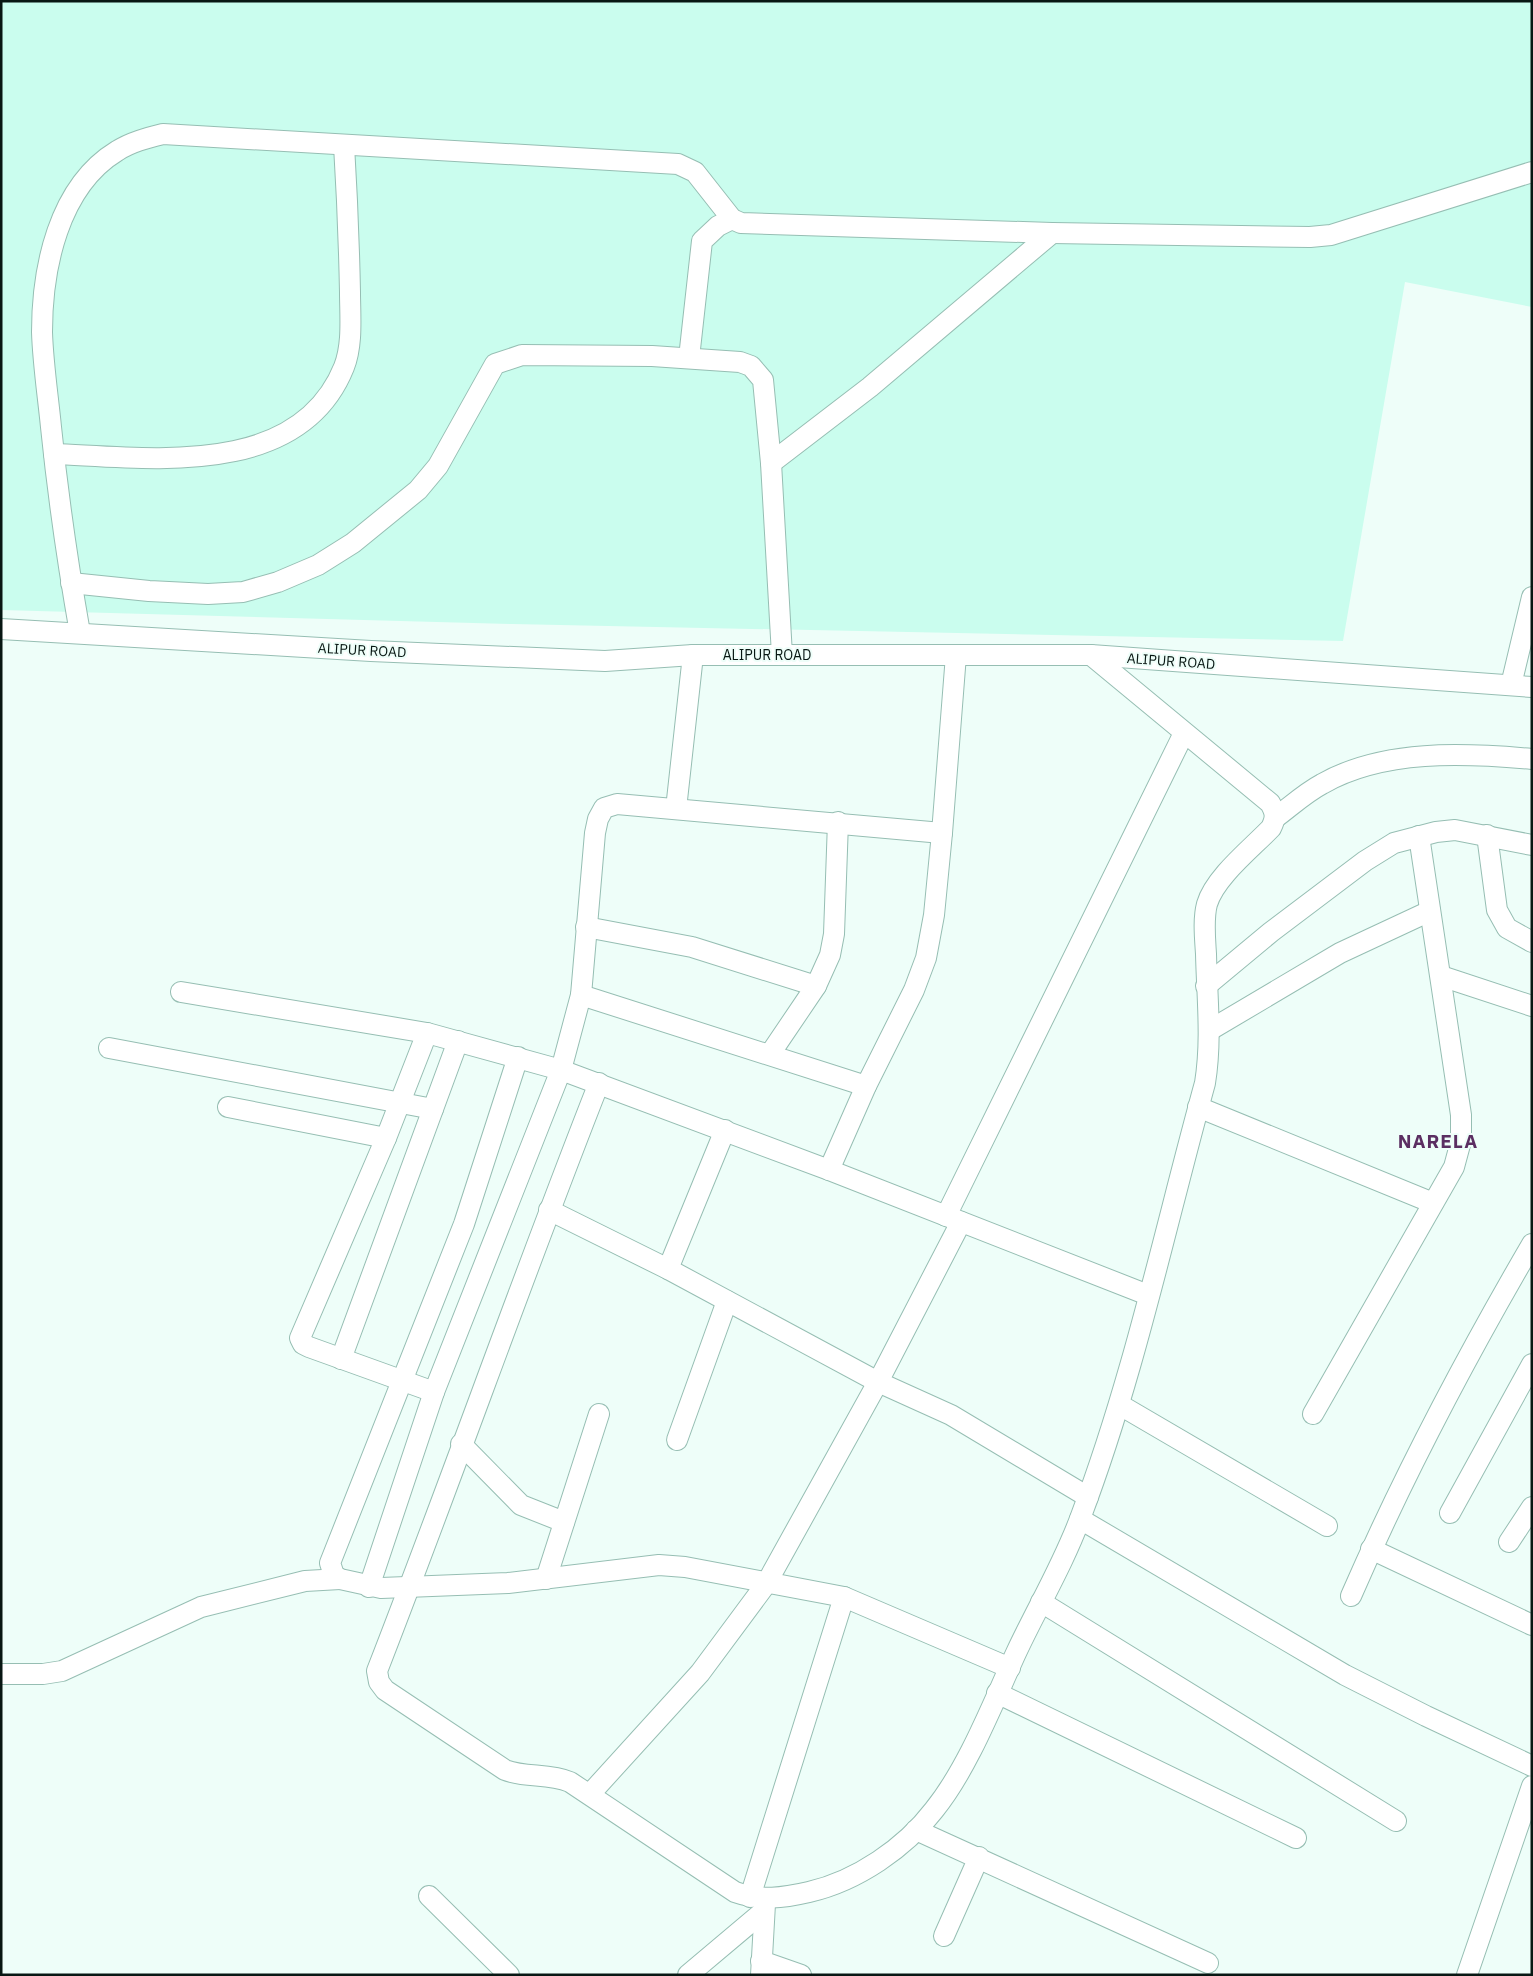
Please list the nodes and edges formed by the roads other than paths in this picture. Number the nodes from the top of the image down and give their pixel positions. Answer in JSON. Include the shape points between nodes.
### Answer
{"nodes":[{"id":1,"x":344,"y":145,"type":"junction"},
{"id":2,"x":1532,"y":172,"type":"edge"},
{"id":3,"x":732,"y":219,"type":"junction"},
{"id":4,"x":1052,"y":233,"type":"junction"},
{"id":5,"x":689,"y":358,"type":"junction"},
{"id":6,"x":54,"y":454,"type":"junction"},
{"id":7,"x":771,"y":463,"type":"junction"},
{"id":8,"x":71,"y":583,"type":"junction"},
{"id":9,"x":1532,"y":597,"type":"edge"},
{"id":10,"x":1,"y":629,"type":"edge"},
{"id":11,"x":80,"y":633,"type":"junction"},
{"id":12,"x":956,"y":654,"type":"junction"},
{"id":13,"x":693,"y":655,"type":"junction"},
{"id":14,"x":782,"y":655,"type":"junction"},
{"id":15,"x":1091,"y":655,"type":"junction"},
{"id":16,"x":1511,"y":685,"type":"junction"},
{"id":17,"x":1532,"y":687,"type":"edge"},
{"id":18,"x":1184,"y":733,"type":"junction"},
{"id":19,"x":1532,"y":759,"type":"edge"},
{"id":20,"x":676,"y":809,"type":"junction"},
{"id":21,"x":1275,"y":818,"type":"junction"},
{"id":22,"x":838,"y":822,"type":"junction"},
{"id":23,"x":942,"y":833,"type":"junction"},
{"id":24,"x":1487,"y":835,"type":"junction"},
{"id":25,"x":1419,"y":836,"type":"junction"},
{"id":26,"x":1532,"y":845,"type":"edge"},
{"id":27,"x":1430,"y":911,"type":"junction"},
{"id":28,"x":586,"y":927,"type":"junction"},
{"id":29,"x":1532,"y":942,"type":"edge"},
{"id":30,"x":1441,"y":976,"type":"junction"},
{"id":31,"x":816,"y":986,"type":"junction"},
{"id":32,"x":1206,"y":986,"type":"junction"},
{"id":33,"x":181,"y":992,"type":"dead end"},
{"id":34,"x":581,"y":995,"type":"junction"},
{"id":35,"x":1532,"y":1006,"type":"edge"},
{"id":36,"x":1210,"y":1030,"type":"junction"},
{"id":37,"x":427,"y":1033,"type":"junction"},
{"id":38,"x":458,"y":1041,"type":"junction"},
{"id":39,"x":109,"y":1048,"type":"dead end"},
{"id":40,"x":770,"y":1054,"type":"junction"},
{"id":41,"x":518,"y":1057,"type":"junction"},
{"id":42,"x":561,"y":1070,"type":"junction"},
{"id":43,"x":599,"y":1083,"type":"junction"},
{"id":44,"x":866,"y":1086,"type":"junction"},
{"id":45,"x":399,"y":1104,"type":"junction"},
{"id":46,"x":228,"y":1107,"type":"dead end"},
{"id":47,"x":1198,"y":1107,"type":"junction"},
{"id":48,"x":433,"y":1109,"type":"junction"},
{"id":49,"x":725,"y":1130,"type":"junction"},
{"id":50,"x":386,"y":1138,"type":"junction"},
{"id":51,"x":829,"y":1170,"type":"junction"},
{"id":52,"x":1433,"y":1203,"type":"junction"},
{"id":53,"x":549,"y":1210,"type":"junction"},
{"id":54,"x":953,"y":1219,"type":"junction"},
{"id":55,"x":1532,"y":1244,"type":"edge"},
{"id":56,"x":668,"y":1269,"type":"junction"},
{"id":57,"x":1148,"y":1295,"type":"junction"},
{"id":58,"x":727,"y":1301,"type":"junction"},
{"id":59,"x":342,"y":1359,"type":"junction"},
{"id":60,"x":1532,"y":1364,"type":"edge"},
{"id":61,"x":400,"y":1381,"type":"junction"},
{"id":62,"x":878,"y":1382,"type":"junction"},
{"id":63,"x":434,"y":1392,"type":"junction"},
{"id":64,"x":1120,"y":1405,"type":"junction"},
{"id":65,"x":599,"y":1414,"type":"dead end"},
{"id":66,"x":1313,"y":1414,"type":"dead end"},
{"id":67,"x":678,"y":1440,"type":"dead end"},
{"id":68,"x":461,"y":1444,"type":"junction"},
{"id":69,"x":1088,"y":1496,"type":"junction"},
{"id":70,"x":1532,"y":1507,"type":"edge"},
{"id":71,"x":1450,"y":1513,"type":"dead end"},
{"id":72,"x":1080,"y":1519,"type":"junction"},
{"id":73,"x":564,"y":1522,"type":"junction"},
{"id":74,"x":1327,"y":1526,"type":"dead end"},
{"id":75,"x":1509,"y":1542,"type":"dead end"},
{"id":76,"x":1371,"y":1549,"type":"junction"},
{"id":77,"x":340,"y":1579,"type":"junction"},
{"id":78,"x":546,"y":1579,"type":"junction"},
{"id":79,"x":766,"y":1584,"type":"junction"},
{"id":80,"x":411,"y":1586,"type":"junction"},
{"id":81,"x":369,"y":1587,"type":"junction"},
{"id":82,"x":1351,"y":1596,"type":"dead end"},
{"id":83,"x":844,"y":1597,"type":"junction"},
{"id":84,"x":1041,"y":1602,"type":"junction"},
{"id":85,"x":1532,"y":1625,"type":"edge"},
{"id":86,"x":1010,"y":1668,"type":"junction"},
{"id":87,"x":1,"y":1674,"type":"edge"},
{"id":88,"x":997,"y":1693,"type":"junction"},
{"id":89,"x":1532,"y":1766,"type":"edge"},
{"id":90,"x":1532,"y":1786,"type":"edge"},
{"id":91,"x":590,"y":1794,"type":"junction"},
{"id":92,"x":1396,"y":1821,"type":"dead end"},
{"id":93,"x":916,"y":1830,"type":"junction"},
{"id":94,"x":1296,"y":1838,"type":"dead end"},
{"id":95,"x":979,"y":1857,"type":"junction"},
{"id":96,"x":429,"y":1896,"type":"dead end"},
{"id":97,"x":760,"y":1902,"type":"junction"},
{"id":98,"x":944,"y":1936,"type":"dead end"},
{"id":99,"x":1208,"y":1963,"type":"dead end"},
{"id":100,"x":761,"y":1968,"type":"edge"},
{"id":101,"x":509,"y":1975,"type":"edge"},
{"id":102,"x":688,"y":1975,"type":"edge"},
{"id":103,"x":801,"y":1975,"type":"edge"},
{"id":104,"x":1467,"y":1975,"type":"edge"}],
"edges":[{"from":1,"to":3,"type":"street","via":[[678,164],[695,172]]},
{"from":1,"to":6,"type":"street","via":[[350,335],[344,366],[328,397],[311,417],[282,436],[243,450],[213,455],[164,458]]},
{"from":1,"to":6,"type":"street","via":[[163,134],[139,140],[117,151],[82,182],[68,208],[48,262],[44,299],[42,334]]},
{"from":2,"to":4,"type":"street","via":[[1331,235]]},
{"from":3,"to":4,"type":"street","via":[[750,224]]},
{"from":3,"to":5,"type":"street","via":[[718,226],[702,241]]},
{"from":4,"to":7,"type":"street","via":[[870,387]]},
{"from":5,"to":7,"type":"street","via":[[740,362],[751,366],[763,380]]},
{"from":5,"to":8,"type":"street","via":[[522,355],[495,364],[438,466],[418,490],[353,543],[318,565],[278,582],[243,592],[208,594]]},
{"from":6,"to":8,"type":"street"},
{"from":7,"to":14,"type":"street"},
{"from":8,"to":11,"type":"street"},
{"from":9,"to":16,"type":"street"},
{"from":10,"to":11,"type":"street","name":"ALIPUR ROAD"},
{"from":11,"to":13,"type":"street","name":"ALIPUR ROAD","via":[[605,661]]},
{"from":12,"to":14,"type":"street","name":"ALIPUR ROAD"},
{"from":12,"to":15,"type":"street","name":"ALIPUR ROAD"},
{"from":12,"to":23,"type":"street"},
{"from":13,"to":14,"type":"street","name":"ALIPUR ROAD"},
{"from":13,"to":20,"type":"street"},
{"from":15,"to":16,"type":"street","name":"ALIPUR ROAD"},
{"from":15,"to":18,"type":"street"},
{"from":16,"to":17,"type":"street","name":"ALIPUR ROAD"},
{"from":18,"to":21,"type":"street","via":[[1270,803]]},
{"from":18,"to":54,"type":"street"},
{"from":19,"to":21,"type":"street","via":[[1446,756],[1380,763],[1321,784]]},
{"from":20,"to":22,"type":"street"},
{"from":20,"to":28,"type":"street","via":[[617,804],[604,808],[595,833]]},
{"from":21,"to":32,"type":"street","via":[[1271,828],[1216,887],[1207,904]]},
{"from":22,"to":23,"type":"street"},
{"from":22,"to":31,"type":"street","via":[[834,934],[830,955]]},
{"from":23,"to":44,"type":"street","via":[[926,958],[914,990]]},
{"from":24,"to":25,"type":"street","via":[[1455,830]]},
{"from":24,"to":26,"type":"street"},
{"from":24,"to":29,"type":"street","via":[[1497,910],[1507,928]]},
{"from":25,"to":27,"type":"street"},
{"from":25,"to":32,"type":"street","via":[[1394,843],[1364,860]]},
{"from":27,"to":30,"type":"street"},
{"from":27,"to":36,"type":"street","via":[[1340,953]]},
{"from":28,"to":31,"type":"street","via":[[692,947]]},
{"from":28,"to":34,"type":"street"},
{"from":30,"to":35,"type":"street"},
{"from":30,"to":52,"type":"street","via":[[1461,1115],[1461,1142],[1454,1167]]},
{"from":31,"to":40,"type":"street"},
{"from":32,"to":36,"type":"street"},
{"from":33,"to":37,"type":"street"},
{"from":34,"to":40,"type":"street"},
{"from":34,"to":42,"type":"street"},
{"from":36,"to":47,"type":"street","via":[[1209,1060]]},
{"from":37,"to":38,"type":"street"},
{"from":37,"to":45,"type":"street"},
{"from":38,"to":41,"type":"street"},
{"from":38,"to":48,"type":"street"},
{"from":39,"to":45,"type":"street"},
{"from":40,"to":44,"type":"street"},
{"from":41,"to":42,"type":"street"},
{"from":41,"to":61,"type":"street","via":[[464,1224]]},
{"from":42,"to":43,"type":"street"},
{"from":42,"to":63,"type":"street"},
{"from":43,"to":49,"type":"street"},
{"from":43,"to":53,"type":"street"},
{"from":44,"to":51,"type":"street"},
{"from":45,"to":48,"type":"street"},
{"from":45,"to":50,"type":"street"},
{"from":46,"to":50,"type":"street"},
{"from":47,"to":52,"type":"street"},
{"from":47,"to":57,"type":"street"},
{"from":48,"to":59,"type":"street"},
{"from":49,"to":51,"type":"street"},
{"from":49,"to":56,"type":"street"},
{"from":50,"to":59,"type":"street","via":[[300,1338],[303,1344]]},
{"from":51,"to":54,"type":"street"},
{"from":52,"to":66,"type":"street"},
{"from":53,"to":56,"type":"street"},
{"from":53,"to":68,"type":"street"},
{"from":54,"to":57,"type":"street"},
{"from":54,"to":62,"type":"street"},
{"from":55,"to":76,"type":"street","via":[[1469,1352],[1403,1478]]},
{"from":56,"to":58,"type":"street"},
{"from":57,"to":64,"type":"street"},
{"from":58,"to":62,"type":"street"},
{"from":58,"to":67,"type":"street"},
{"from":59,"to":61,"type":"street"},
{"from":60,"to":71,"type":"street"},
{"from":61,"to":63,"type":"street"},
{"from":61,"to":77,"type":"street","via":[[330,1563],[334,1575]]},
{"from":62,"to":69,"type":"street","via":[[951,1415]]},
{"from":62,"to":79,"type":"street"},
{"from":63,"to":81,"type":"street"},
{"from":64,"to":69,"type":"street"},
{"from":64,"to":74,"type":"street"},
{"from":65,"to":73,"type":"street"},
{"from":68,"to":73,"type":"street","via":[[521,1505]]},
{"from":68,"to":80,"type":"street"},
{"from":69,"to":72,"type":"street"},
{"from":70,"to":75,"type":"street"},
{"from":72,"to":84,"type":"street"},
{"from":72,"to":89,"type":"street","via":[[1345,1675]]},
{"from":73,"to":78,"type":"street"},
{"from":76,"to":82,"type":"street"},
{"from":76,"to":85,"type":"street"},
{"from":77,"to":81,"type":"street"},
{"from":77,"to":87,"type":"street","via":[[305,1581],[201,1608],[62,1671]]},
{"from":78,"to":79,"type":"street","via":[[671,1566]]},
{"from":78,"to":80,"type":"street"},
{"from":79,"to":83,"type":"street"},
{"from":79,"to":91,"type":"street","via":[[700,1673]]},
{"from":80,"to":81,"type":"street"},
{"from":80,"to":91,"type":"street","via":[[377,1671],[385,1690],[505,1770],[523,1776],[557,1777]]},
{"from":83,"to":86,"type":"street"},
{"from":83,"to":97,"type":"street"},
{"from":84,"to":86,"type":"street"},
{"from":84,"to":92,"type":"street"},
{"from":86,"to":88,"type":"street"},
{"from":88,"to":93,"type":"street","via":[[950,1786]]},
{"from":88,"to":94,"type":"street"},
{"from":90,"to":104,"type":"street"},
{"from":91,"to":97,"type":"street","via":[[735,1892]]},
{"from":93,"to":95,"type":"street"},
{"from":93,"to":97,"type":"street","via":[[888,1854],[849,1877],[819,1890]]},
{"from":95,"to":98,"type":"street"},
{"from":95,"to":99,"type":"street"},
{"from":96,"to":101,"type":"street"},
{"from":97,"to":100,"type":"street"},
{"from":97,"to":102,"type":"street"},
{"from":100,"to":103,"type":"street"}]}
